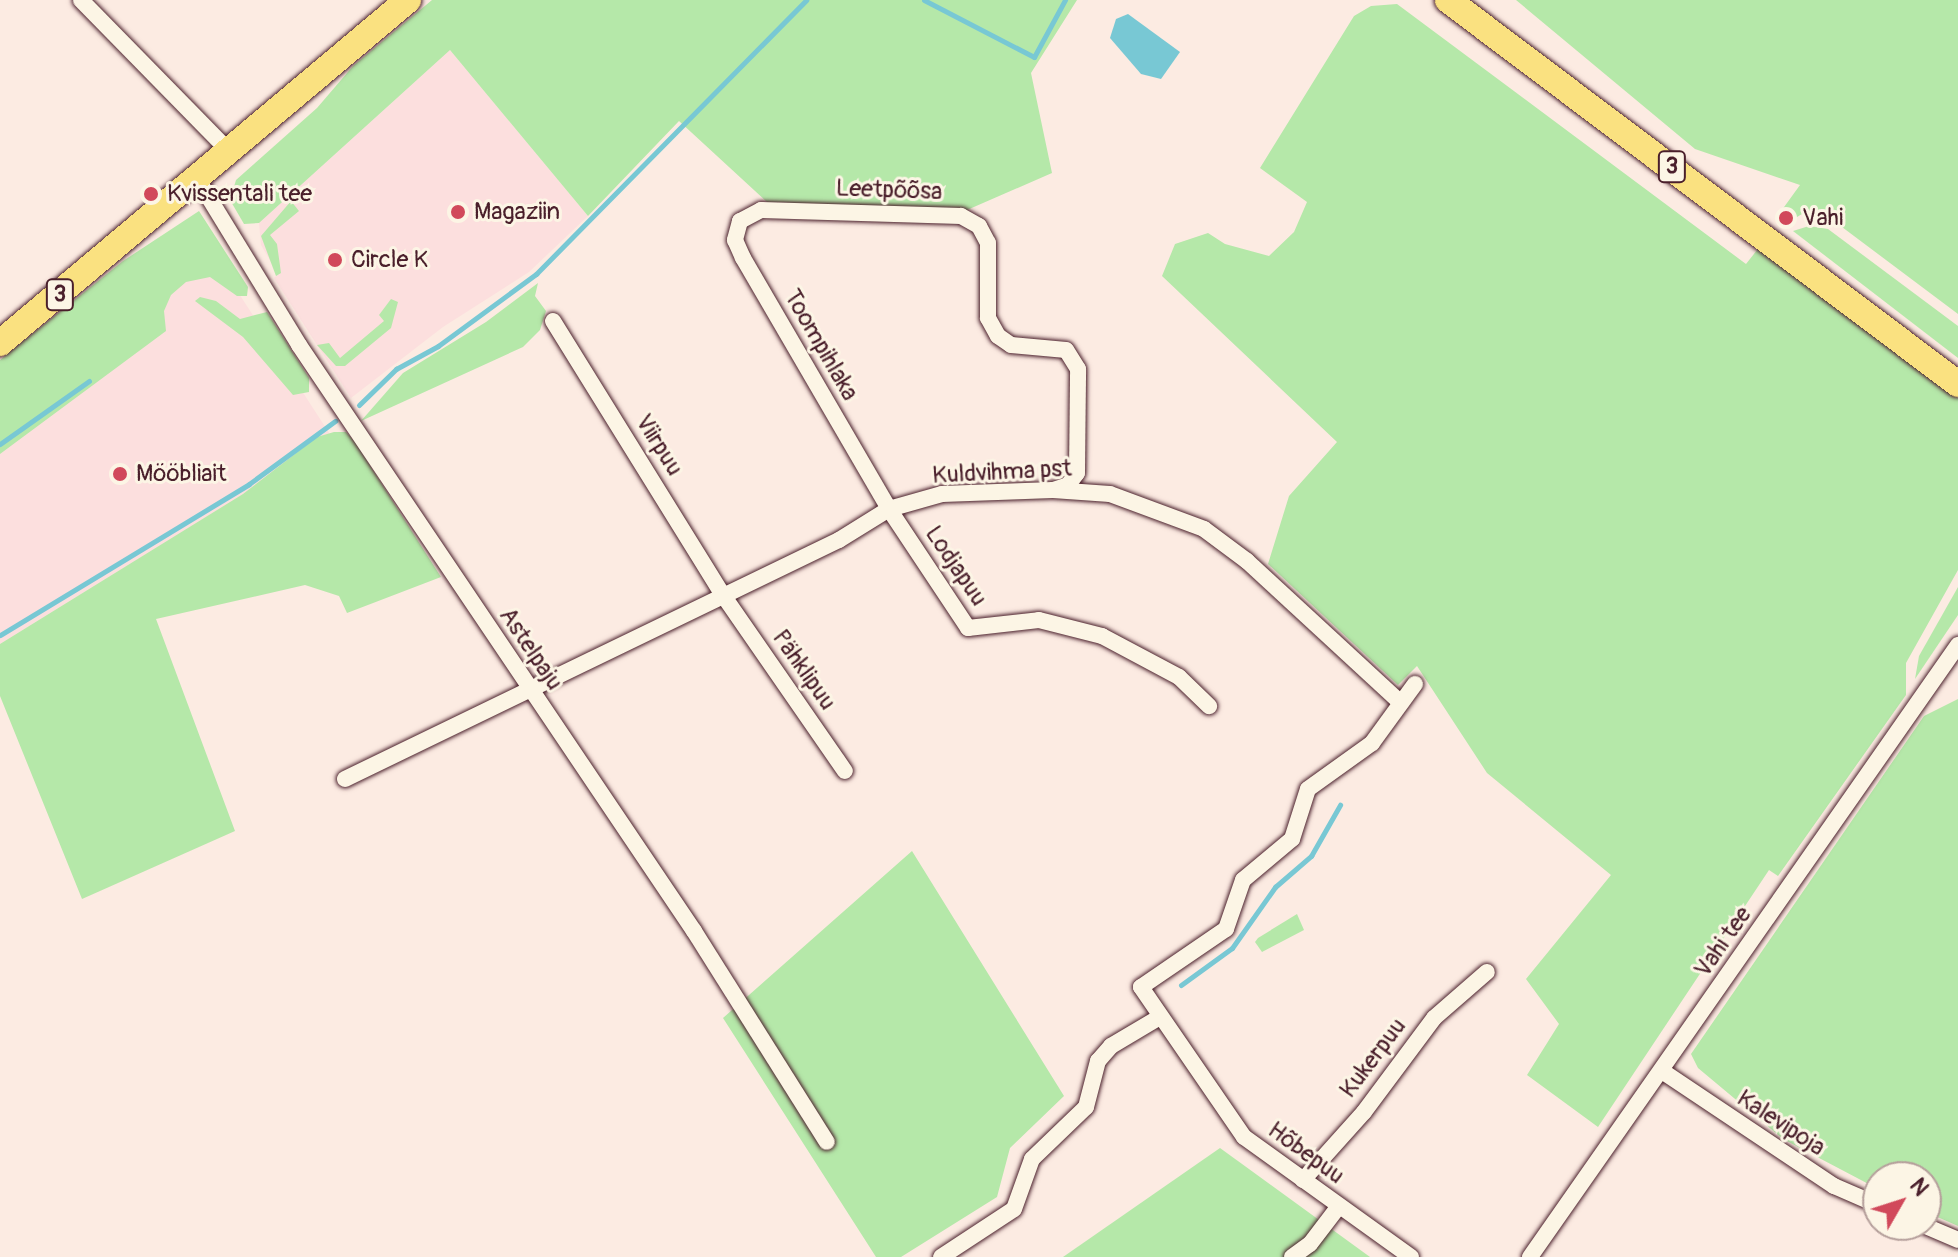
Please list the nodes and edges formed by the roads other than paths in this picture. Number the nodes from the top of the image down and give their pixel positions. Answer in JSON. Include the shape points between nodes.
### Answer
{"nodes":[{"id":1,"x":81,"y":0,"type":"edge"},
{"id":2,"x":1448,"y":0,"type":"edge"},
{"id":3,"x":405,"y":3,"type":"edge"},
{"id":4,"x":231,"y":153,"type":"junction"},
{"id":5,"x":198,"y":180,"type":"junction"},
{"id":6,"x":761,"y":210,"type":"joint"},
{"id":7,"x":553,"y":321,"type":"dead end"},
{"id":8,"x":1896,"y":334,"type":"junction"},
{"id":9,"x":0,"y":343,"type":"edge"},
{"id":10,"x":1958,"y":369,"type":"edge"},
{"id":11,"x":1958,"y":384,"type":"edge"},
{"id":12,"x":1053,"y":490,"type":"junction"},
{"id":13,"x":889,"y":509,"type":"junction"},
{"id":14,"x":723,"y":595,"type":"junction"},
{"id":15,"x":1956,"y":646,"type":"edge"},
{"id":16,"x":1415,"y":684,"type":"dead end"},
{"id":17,"x":529,"y":690,"type":"junction"},
{"id":18,"x":1401,"y":703,"type":"junction"},
{"id":19,"x":1209,"y":706,"type":"dead end"},
{"id":20,"x":845,"y":771,"type":"dead end"},
{"id":21,"x":345,"y":779,"type":"dead end"},
{"id":22,"x":1487,"y":972,"type":"dead end"},
{"id":23,"x":1160,"y":1017,"type":"junction"},
{"id":24,"x":1662,"y":1071,"type":"junction"},
{"id":25,"x":827,"y":1142,"type":"dead end"},
{"id":26,"x":1303,"y":1180,"type":"junction"},
{"id":27,"x":1862,"y":1198,"type":"edge"},
{"id":28,"x":1339,"y":1206,"type":"junction"},
{"id":29,"x":941,"y":1257,"type":"edge"},
{"id":30,"x":1292,"y":1257,"type":"edge"},
{"id":31,"x":1411,"y":1257,"type":"edge"},
{"id":32,"x":1530,"y":1257,"type":"edge"}],
"edges":[{"from":1,"to":4,"type":"street"},
{"from":2,"to":8,"type":"highway","number":"3"},
{"from":3,"to":4,"type":"highway","number":"3"},
{"from":4,"to":5,"type":"highway","number":"3"},
{"from":5,"to":9,"type":"highway","number":"3"},
{"from":5,"to":17,"type":"street","name":"Astelpaju","via":[[299,345]]},
{"from":6,"to":12,"type":"street","name":"Leetpõõsa","via":[[961,216],[979,226],[988,243],[988,318],[998,336],[1011,345],[1066,350],[1078,369],[1077,473],[1068,485]]},
{"from":6,"to":13,"type":"street","name":"Toompihlaka","via":[[740,221],[735,240]]},
{"from":7,"to":14,"type":"street","name":"Viirpuu"},
{"from":8,"to":10,"type":"highway","number":"3"},
{"from":8,"to":11,"type":"highway","number":"3"},
{"from":12,"to":13,"type":"street","name":"Kuldvihma pst","via":[[942,494]]},
{"from":12,"to":18,"type":"street","name":"Kuldvihma pst","via":[[1110,494],[1204,529],[1247,561]]},
{"from":13,"to":14,"type":"street","name":"Kuldvihma pst","via":[[839,540]]},
{"from":13,"to":19,"type":"street","name":"Lodjapuu","via":[[968,628],[1039,620],[1102,636],[1179,677]]},
{"from":14,"to":17,"type":"street","name":"Kuldvihma pst"},
{"from":14,"to":20,"type":"street","name":"Pähklipuu"},
{"from":15,"to":24,"type":"street","name":"Vahi tee"},
{"from":16,"to":18,"type":"street"},
{"from":17,"to":21,"type":"street","name":"Kuldvihma pst"},
{"from":17,"to":25,"type":"street","name":"Astelpaju","via":[[694,931]]},
{"from":18,"to":23,"type":"street","name":"Hõbepuu","via":[[1372,743],[1308,789],[1292,839],[1243,880],[1226,929],[1141,987]]},
{"from":22,"to":26,"type":"street","name":"Kukerpuu","via":[[1434,1018],[1364,1112]]},
{"from":23,"to":26,"type":"street","name":"Hõbepuu","via":[[1244,1137]]},
{"from":23,"to":29,"type":"street","via":[[1111,1046],[1098,1061],[1086,1107],[1032,1159],[1014,1209]]},
{"from":24,"to":27,"type":"street","name":"Kalevipoja","via":[[1834,1186]]},
{"from":24,"to":32,"type":"street","name":"Vahi tee"},
{"from":26,"to":28,"type":"street","name":"Hõbepuu"},
{"from":28,"to":30,"type":"street","via":[[1310,1244]]},
{"from":28,"to":31,"type":"street","name":"Hõbepuu"}]}
